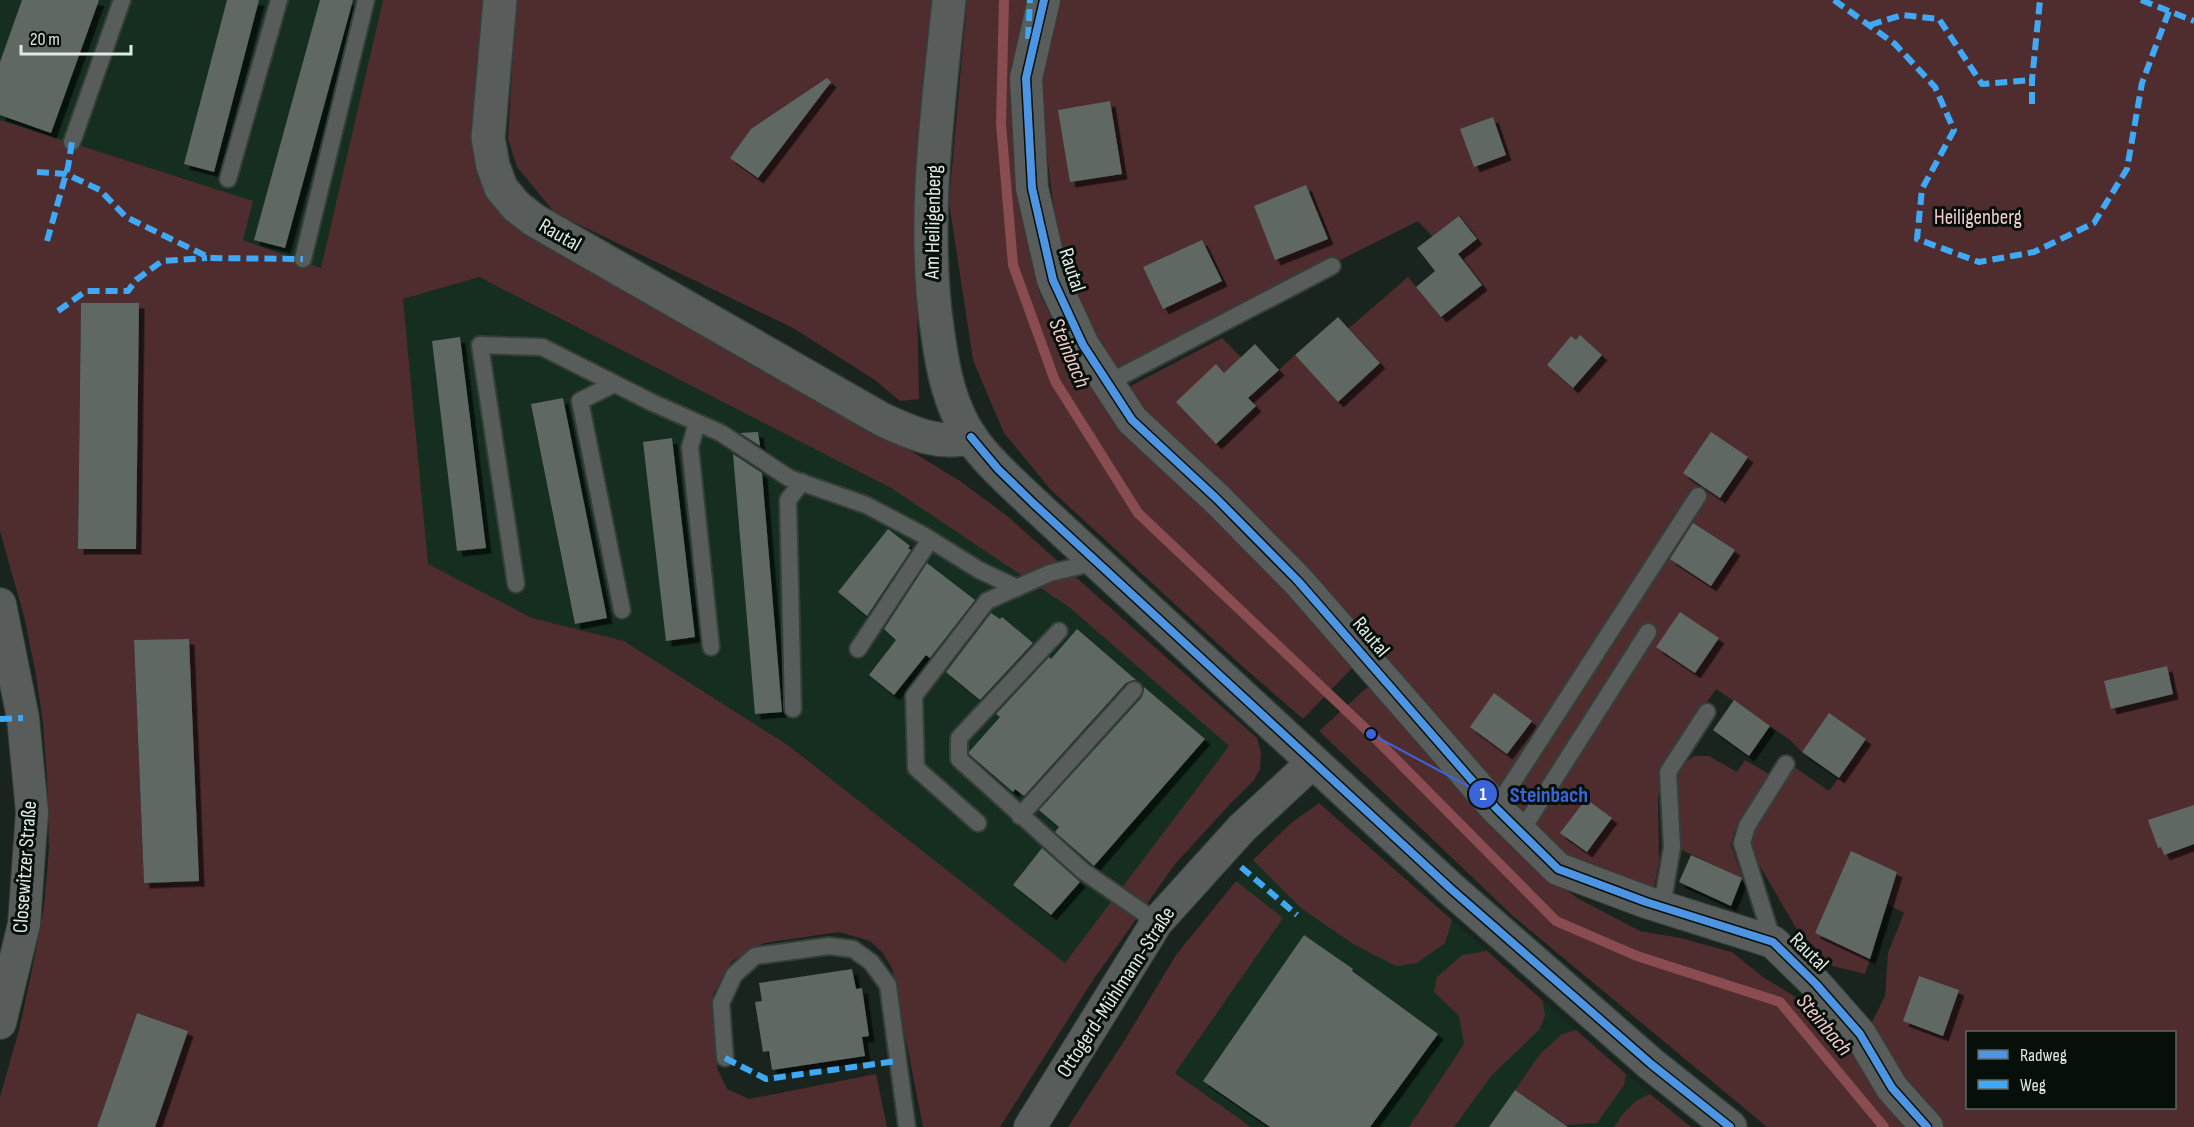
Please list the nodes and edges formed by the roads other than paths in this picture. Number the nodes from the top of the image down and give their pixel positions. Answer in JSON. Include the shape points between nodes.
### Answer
{"nodes":[{"id":1,"x":122,"y":0,"type":"edge"},
{"id":2,"x":279,"y":0,"type":"edge"},
{"id":3,"x":366,"y":0,"type":"edge"},
{"id":4,"x":500,"y":0,"type":"edge"},
{"id":5,"x":949,"y":0,"type":"edge"},
{"id":6,"x":1044,"y":0,"type":"edge"},
{"id":7,"x":72,"y":142,"type":"dead end"},
{"id":8,"x":228,"y":179,"type":"dead end"},
{"id":9,"x":303,"y":259,"type":"dead end"},
{"id":10,"x":1332,"y":266,"type":"dead end"},
{"id":11,"x":1108,"y":383,"type":"junction"},
{"id":12,"x":614,"y":384,"type":"junction"},
{"id":13,"x":697,"y":423,"type":"junction"},
{"id":14,"x":971,"y":437,"type":"junction"},
{"id":15,"x":802,"y":482,"type":"junction"},
{"id":16,"x":1698,"y":496,"type":"dead end"},
{"id":17,"x":930,"y":540,"type":"junction"},
{"id":18,"x":1096,"y":562,"type":"junction"},
{"id":19,"x":516,"y":584,"type":"dead end"},
{"id":20,"x":1017,"y":588,"type":"junction"},
{"id":21,"x":0,"y":604,"type":"edge"},
{"id":22,"x":622,"y":610,"type":"dead end"},
{"id":23,"x":1059,"y":630,"type":"dead end"},
{"id":24,"x":1648,"y":632,"type":"dead end"},
{"id":25,"x":711,"y":647,"type":"dead end"},
{"id":26,"x":858,"y":649,"type":"dead end"},
{"id":27,"x":1134,"y":690,"type":"dead end"},
{"id":28,"x":793,"y":709,"type":"dead end"},
{"id":29,"x":1707,"y":712,"type":"dead end"},
{"id":30,"x":1313,"y":762,"type":"junction"},
{"id":31,"x":1786,"y":764,"type":"dead end"},
{"id":32,"x":1496,"y":808,"type":"junction"},
{"id":33,"x":1020,"y":816,"type":"junction"},
{"id":34,"x":978,"y":823,"type":"dead end"},
{"id":35,"x":1520,"y":833,"type":"junction"},
{"id":36,"x":1662,"y":906,"type":"junction"},
{"id":37,"x":1157,"y":922,"type":"junction"},
{"id":38,"x":1773,"y":942,"type":"junction"},
{"id":39,"x":0,"y":1023,"type":"edge"},
{"id":40,"x":725,"y":1058,"type":"dead end"},
{"id":41,"x":907,"y":1127,"type":"edge"},
{"id":42,"x":1030,"y":1127,"type":"edge"},
{"id":43,"x":1730,"y":1127,"type":"edge"},
{"id":44,"x":1927,"y":1127,"type":"edge"}],
"edges":[{"from":1,"to":7,"type":"lane"},
{"from":2,"to":8,"type":"lane"},
{"from":3,"to":9,"type":"lane"},
{"from":4,"to":14,"type":"street","name":"Rautal","via":[[488,138],[492,166],[501,188],[516,206],[534,220],[883,420],[936,440],[955,442]]},
{"from":5,"to":14,"type":"street","name":"Am Heiligenberg","via":[[930,200],[932,298],[943,373]]},
{"from":6,"to":11,"type":"street","name":"Rautal","via":[[1026,78],[1032,188],[1053,280],[1083,345]]},
{"from":10,"to":11,"type":"lane"},
{"from":11,"to":32,"type":"street","name":"Rautal","via":[[1132,420],[1298,581]]},
{"from":12,"to":13,"type":"lane"},
{"from":12,"to":19,"type":"lane","via":[[542,347],[480,345]]},
{"from":12,"to":22,"type":"lane","via":[[580,401]]},
{"from":13,"to":15,"type":"lane","via":[[721,433],[789,478]]},
{"from":13,"to":25,"type":"lane","via":[[690,447]]},
{"from":14,"to":18,"type":"street","via":[[998,469]]},
{"from":15,"to":17,"type":"lane","via":[[866,505]]},
{"from":15,"to":28,"type":"lane","via":[[788,500]]},
{"from":16,"to":32,"type":"lane"},
{"from":17,"to":20,"type":"lane"},
{"from":17,"to":26,"type":"lane"},
{"from":18,"to":20,"type":"lane","via":[[1050,573]]},
{"from":18,"to":30,"type":"street"},
{"from":20,"to":34,"type":"lane","via":[[987,601],[914,696],[916,768]]},
{"from":21,"to":39,"type":"street","name":"Closewitzer Straße","via":[[23,718],[32,812],[24,924]]},
{"from":23,"to":33,"type":"lane","via":[[959,738],[959,759]]},
{"from":24,"to":35,"type":"lane"},
{"from":27,"to":33,"type":"lane"},
{"from":29,"to":36,"type":"lane","via":[[1668,772],[1672,846]]},
{"from":30,"to":37,"type":"street","name":"Ottogerd-Mühlmann-Straße","via":[[1242,828]]},
{"from":30,"to":43,"type":"street","via":[[1451,889],[1651,1064]]},
{"from":31,"to":38,"type":"lane","via":[[1747,826],[1742,843]]},
{"from":32,"to":35,"type":"street","name":"Rautal"},
{"from":33,"to":37,"type":"lane","via":[[1083,871]]},
{"from":35,"to":36,"type":"street","name":"Rautal","via":[[1558,869]]},
{"from":36,"to":38,"type":"street","name":"Rautal"},
{"from":37,"to":42,"type":"street","name":"Ottogerd-Mühlmann-Straße"},
{"from":38,"to":44,"type":"street","name":"Rautal","via":[[1860,1034],[1892,1088]]},
{"from":40,"to":41,"type":"lane","via":[[721,1003],[734,975],[755,956],[829,946],[853,949],[871,962],[888,986]]}]}
